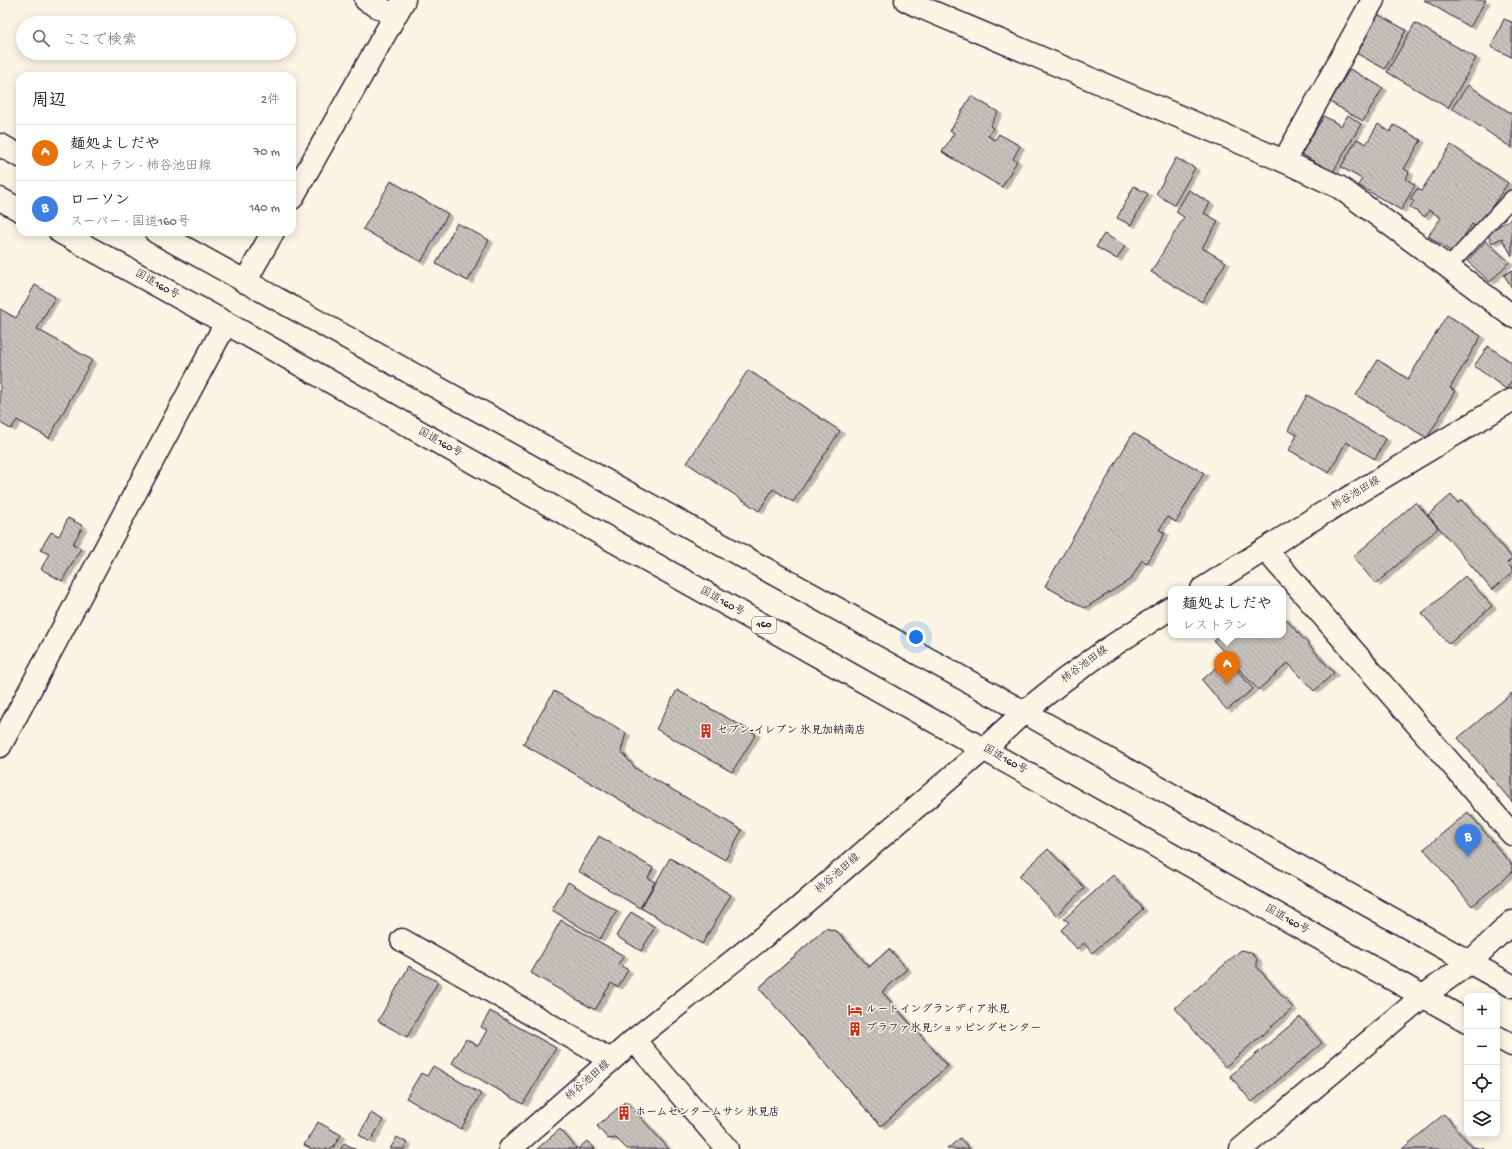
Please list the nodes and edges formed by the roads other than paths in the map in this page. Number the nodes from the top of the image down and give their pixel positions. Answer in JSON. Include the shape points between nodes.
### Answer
{"nodes":[{"id":1,"x":366,"y":0,"type":"edge"},
{"id":2,"x":906,"y":0,"type":"edge"},
{"id":3,"x":1373,"y":0,"type":"edge"},
{"id":4,"x":399,"y":8,"type":"edge"},
{"id":5,"x":0,"y":145,"type":"edge"},
{"id":6,"x":16,"y":154,"type":"edge"},
{"id":7,"x":1284,"y":161,"type":"junction"},
{"id":8,"x":296,"y":191,"type":"edge"},
{"id":9,"x":1512,"y":198,"type":"edge"},
{"id":10,"x":0,"y":199,"type":"edge"},
{"id":11,"x":16,"y":208,"type":"edge"},
{"id":12,"x":67,"y":236,"type":"edge"},
{"id":13,"x":163,"y":236,"type":"edge"},
{"id":14,"x":271,"y":236,"type":"edge"},
{"id":15,"x":1448,"y":267,"type":"junction"},
{"id":16,"x":245,"y":282,"type":"junction"},
{"id":17,"x":1512,"y":316,"type":"edge"},
{"id":18,"x":226,"y":323,"type":"junction"},
{"id":19,"x":1512,"y":400,"type":"edge"},
{"id":20,"x":1265,"y":549,"type":"junction"},
{"id":21,"x":1207,"y":586,"type":"edge"},
{"id":22,"x":1168,"y":610,"type":"edge"},
{"id":23,"x":1024,"y":712,"type":"junction"},
{"id":24,"x":2,"y":736,"type":"edge"},
{"id":25,"x":984,"y":748,"type":"junction"},
{"id":26,"x":1512,"y":834,"type":"edge"},
{"id":27,"x":1512,"y":922,"type":"edge"},
{"id":28,"x":402,"y":940,"type":"dead end"},
{"id":29,"x":1469,"y":963,"type":"junction"},
{"id":30,"x":1512,"y":986,"type":"edge"},
{"id":31,"x":1422,"y":997,"type":"junction"},
{"id":32,"x":1464,"y":1019,"type":"edge"},
{"id":33,"x":1500,"y":1039,"type":"edge"},
{"id":34,"x":634,"y":1040,"type":"junction"},
{"id":35,"x":1512,"y":1045,"type":"edge"},
{"id":36,"x":611,"y":1060,"type":"junction"},
{"id":37,"x":510,"y":1149,"type":"edge"},
{"id":38,"x":727,"y":1149,"type":"edge"},
{"id":39,"x":1241,"y":1149,"type":"edge"}],
"edges":[{"from":1,"to":4,"type":"main road"},
{"from":2,"to":7,"type":"main road"},
{"from":3,"to":7,"type":"main road"},
{"from":4,"to":8,"type":"main road"},
{"from":5,"to":6,"type":"main road"},
{"from":7,"to":15,"type":"main road","via":[[1339,187]]},
{"from":9,"to":15,"type":"lane"},
{"from":10,"to":11,"type":"main road"},
{"from":12,"to":18,"type":"main road","name":"国道160号","number":"160"},
{"from":13,"to":16,"type":"main road"},
{"from":14,"to":16,"type":"main road"},
{"from":15,"to":17,"type":"main road"},
{"from":16,"to":23,"type":"main road"},
{"from":18,"to":24,"type":"main road"},
{"from":18,"to":25,"type":"main road","name":"国道160号","number":"160"},
{"from":19,"to":20,"type":"main road","name":"柿谷池田線"},
{"from":20,"to":21,"type":"main road","name":"柿谷池田線"},
{"from":20,"to":26,"type":"main road"},
{"from":22,"to":23,"type":"main road","name":"柿谷池田線","via":[[1102,652]]},
{"from":23,"to":25,"type":"main road","name":"柿谷池田線"},
{"from":23,"to":29,"type":"main road"},
{"from":25,"to":31,"type":"main road","name":"国道160号","number":"160"},
{"from":25,"to":34,"type":"main road","name":"柿谷池田線","via":[[787,918]]},
{"from":27,"to":29,"type":"main road"},
{"from":28,"to":36,"type":"main road"},
{"from":29,"to":30,"type":"main road"},
{"from":29,"to":31,"type":"main road"},
{"from":31,"to":32,"type":"main road","name":"国道160号","number":"160"},
{"from":31,"to":39,"type":"main road"},
{"from":33,"to":35,"type":"main road"},
{"from":34,"to":36,"type":"main road","name":"柿谷池田線"},
{"from":34,"to":38,"type":"main road"},
{"from":36,"to":37,"type":"main road","name":"柿谷池田線"}]}
